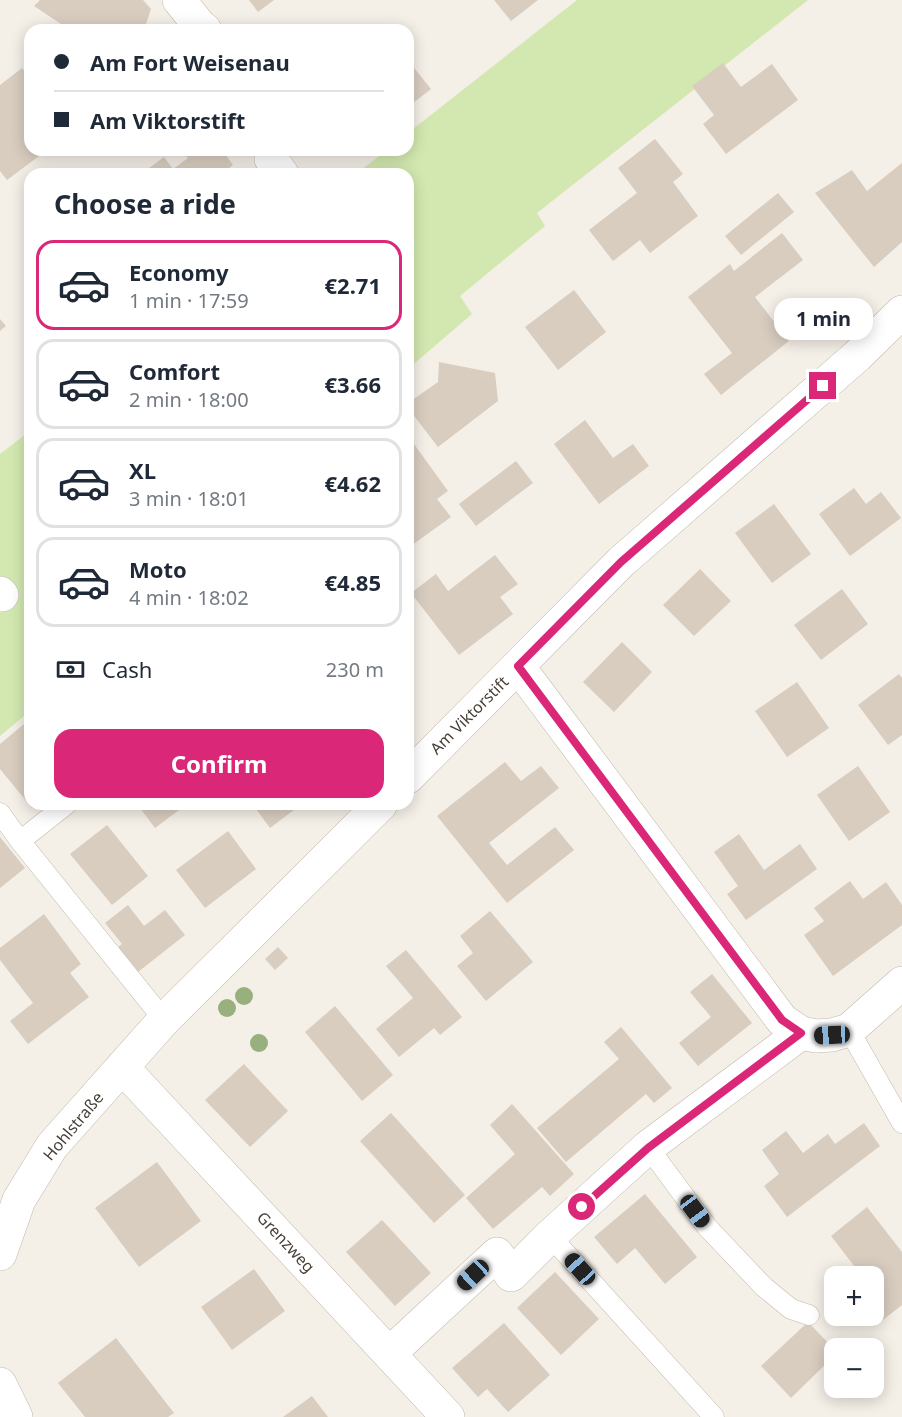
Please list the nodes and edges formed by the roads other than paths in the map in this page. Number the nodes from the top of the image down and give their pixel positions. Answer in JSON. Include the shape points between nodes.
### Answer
{"nodes":[{"id":1,"x":179,"y":0,"type":"edge"},
{"id":2,"x":198,"y":24,"type":"edge"},
{"id":3,"x":902,"y":312,"type":"edge"},
{"id":4,"x":518,"y":666,"type":"junction"},
{"id":5,"x":414,"y":771,"type":"edge"},
{"id":6,"x":59,"y":810,"type":"edge"},
{"id":7,"x":375,"y":810,"type":"edge"},
{"id":8,"x":0,"y":813,"type":"edge"},
{"id":9,"x":20,"y":841,"type":"junction"},
{"id":10,"x":902,"y":983,"type":"edge"},
{"id":11,"x":164,"y":1020,"type":"junction"},
{"id":12,"x":849,"y":1030,"type":"junction"},
{"id":13,"x":801,"y":1033,"type":"junction"},
{"id":14,"x":122,"y":1067,"type":"junction"},
{"id":15,"x":902,"y":1123,"type":"edge"},
{"id":16,"x":648,"y":1148,"type":"junction"},
{"id":17,"x":550,"y":1236,"type":"junction"},
{"id":18,"x":0,"y":1254,"type":"edge"},
{"id":19,"x":809,"y":1315,"type":"dead end"},
{"id":20,"x":390,"y":1353,"type":"junction"},
{"id":21,"x":0,"y":1384,"type":"edge"},
{"id":22,"x":16,"y":1417,"type":"edge"},
{"id":23,"x":448,"y":1417,"type":"edge"},
{"id":24,"x":714,"y":1417,"type":"edge"}],
"edges":[{"from":1,"to":2,"type":"street"},
{"from":3,"to":4,"type":"street","name":"Am Viktorstift","via":[[621,562]]},
{"from":4,"to":5,"type":"street","name":"Am Viktorstift"},
{"from":4,"to":13,"type":"street","via":[[782,1020]]},
{"from":6,"to":9,"type":"lane"},
{"from":7,"to":11,"type":"street"},
{"from":8,"to":9,"type":"lane"},
{"from":9,"to":11,"type":"lane"},
{"from":10,"to":12,"type":"street"},
{"from":11,"to":14,"type":"street"},
{"from":12,"to":13,"type":"street","via":[[832,1035]]},
{"from":12,"to":15,"type":"lane"},
{"from":13,"to":16,"type":"street"},
{"from":14,"to":18,"type":"street","name":"Hohlstraße","via":[[52,1146],[19,1200]]},
{"from":14,"to":20,"type":"street","name":"Grenzweg"},
{"from":16,"to":17,"type":"street"},
{"from":16,"to":19,"type":"lane","via":[[707,1227],[764,1287],[791,1309]]},
{"from":17,"to":20,"type":"street","via":[[511,1275],[497,1254]]},
{"from":17,"to":24,"type":"lane"},
{"from":20,"to":23,"type":"street","name":"Grenzweg"},
{"from":21,"to":22,"type":"street"}]}
